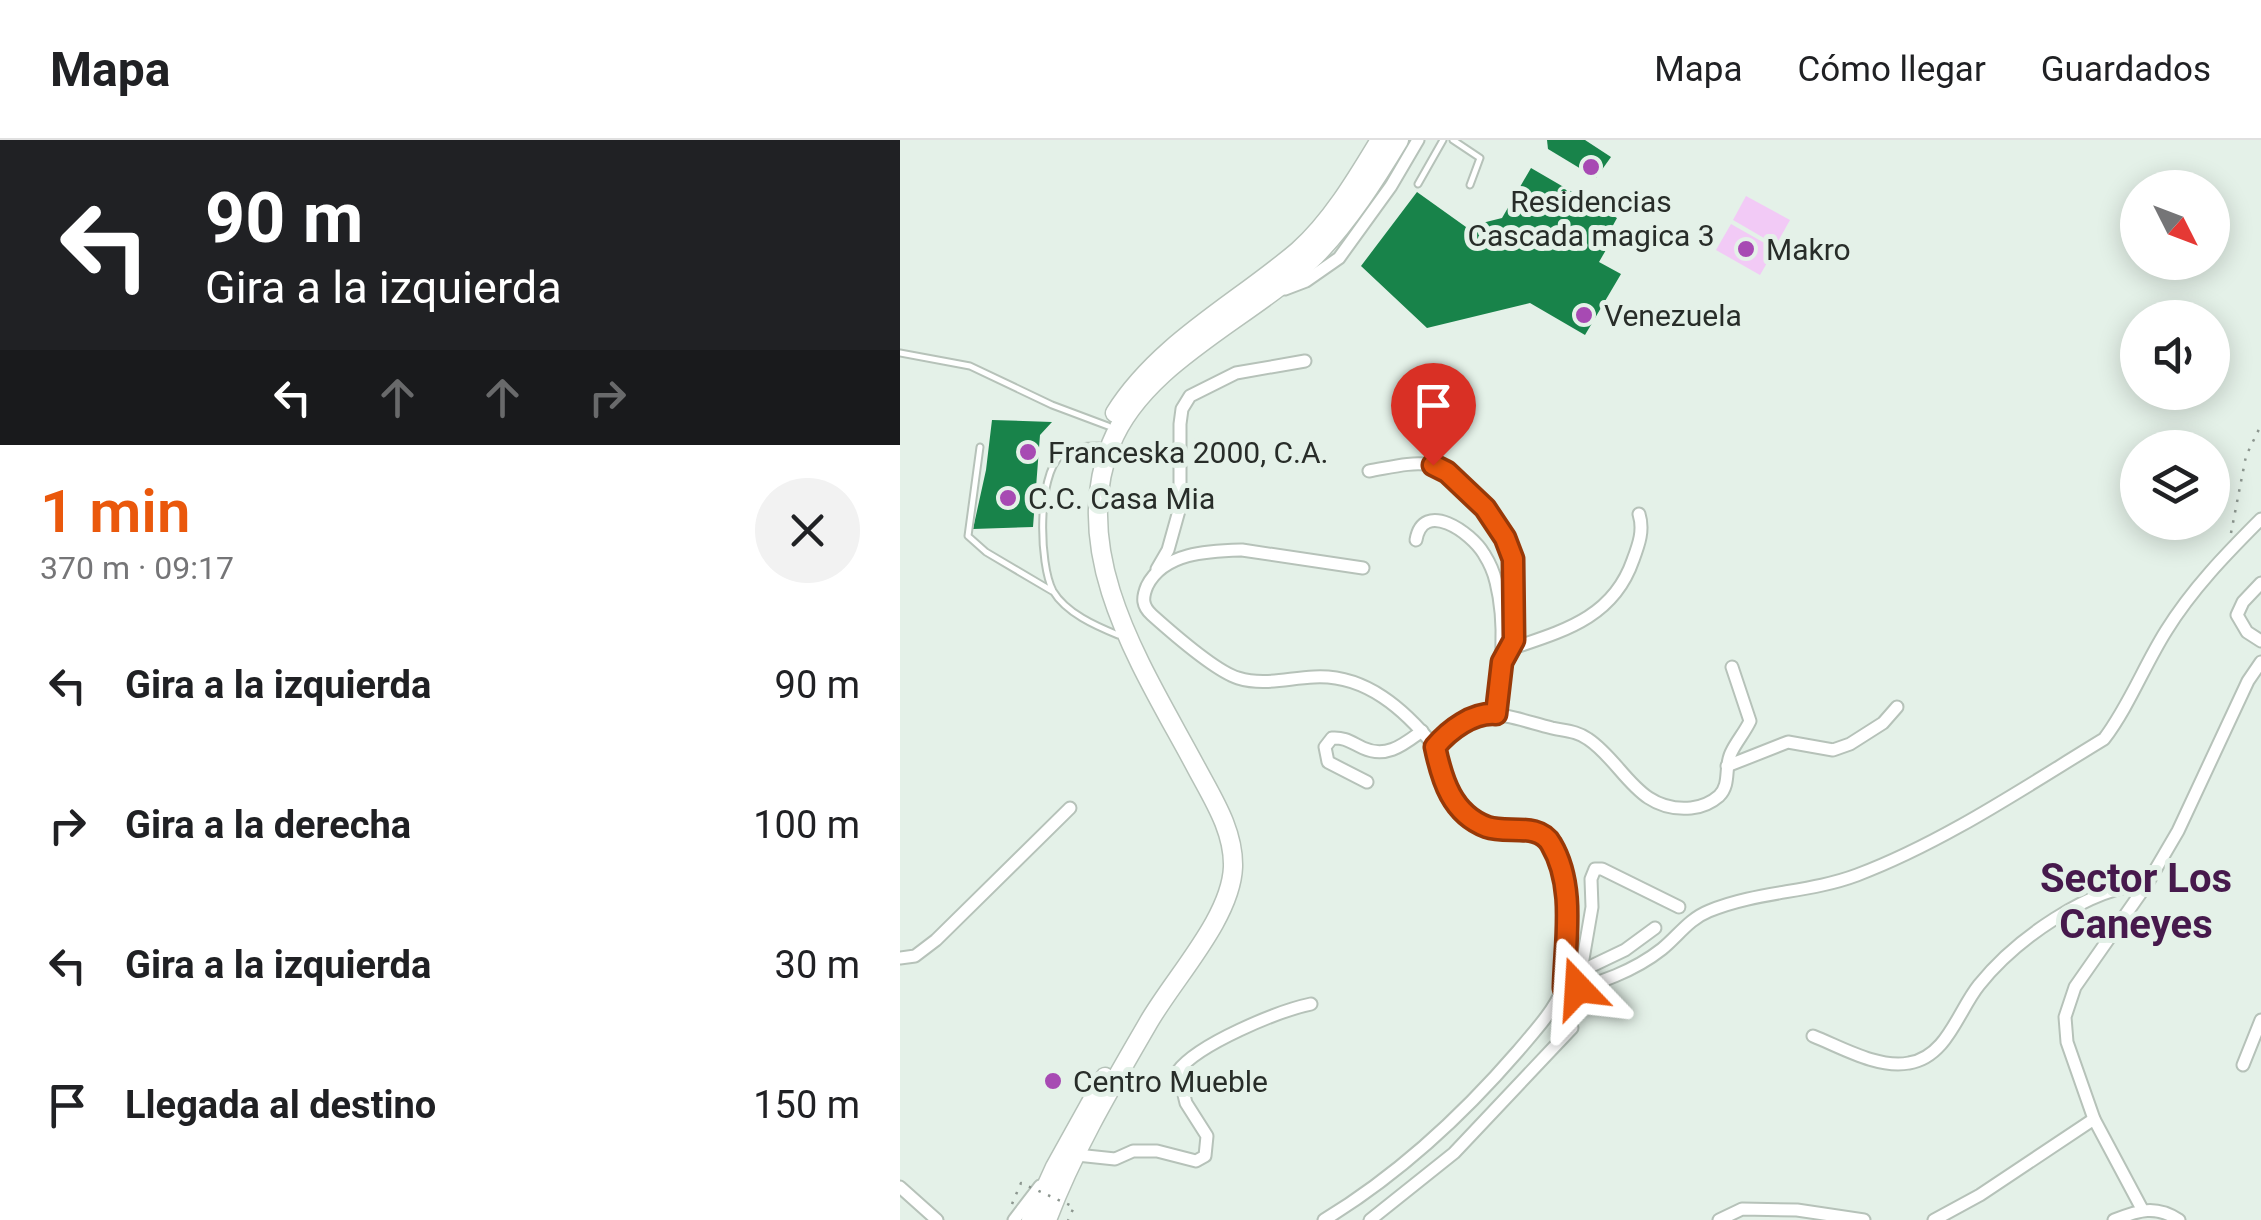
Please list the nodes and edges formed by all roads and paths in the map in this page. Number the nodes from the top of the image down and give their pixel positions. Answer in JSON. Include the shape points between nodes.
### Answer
{"nodes":[{"id":1,"x":1380,"y":140,"type":"edge"},
{"id":2,"x":1399,"y":140,"type":"edge"},
{"id":3,"x":1418,"y":140,"type":"edge"},
{"id":4,"x":1443,"y":140,"type":"edge"},
{"id":5,"x":1453,"y":140,"type":"edge"},
{"id":6,"x":1418,"y":184,"type":"dead end"},
{"id":7,"x":1470,"y":185,"type":"dead end"},
{"id":8,"x":1262,"y":298,"type":"junction"},
{"id":9,"x":900,"y":353,"type":"edge"},
{"id":10,"x":1306,"y":361,"type":"dead end"},
{"id":11,"x":1108,"y":426,"type":"junction"},
{"id":12,"x":2261,"y":426,"type":"edge"},
{"id":13,"x":1098,"y":446,"type":"junction"},
{"id":14,"x":980,"y":447,"type":"dead end"},
{"id":15,"x":1369,"y":471,"type":"dead end"},
{"id":16,"x":1639,"y":514,"type":"dead end"},
{"id":17,"x":2261,"y":518,"type":"edge"},
{"id":18,"x":1416,"y":540,"type":"dead end"},
{"id":19,"x":2237,"y":543,"type":"junction"},
{"id":20,"x":1363,"y":568,"type":"dead end"},
{"id":21,"x":1155,"y":573,"type":"junction"},
{"id":22,"x":2261,"y":583,"type":"edge"},
{"id":23,"x":1054,"y":593,"type":"junction"},
{"id":24,"x":1118,"y":634,"type":"junction"},
{"id":25,"x":2261,"y":641,"type":"edge"},
{"id":26,"x":1510,"y":649,"type":"junction"},
{"id":27,"x":1502,"y":662,"type":"junction"},
{"id":28,"x":2261,"y":662,"type":"edge"},
{"id":29,"x":1732,"y":667,"type":"dead end"},
{"id":30,"x":1896,"y":707,"type":"dead end"},
{"id":31,"x":1496,"y":714,"type":"junction"},
{"id":32,"x":1422,"y":731,"type":"junction"},
{"id":33,"x":1435,"y":747,"type":"junction"},
{"id":34,"x":1727,"y":766,"type":"junction"},
{"id":35,"x":1368,"y":782,"type":"dead end"},
{"id":36,"x":1070,"y":808,"type":"dead end"},
{"id":37,"x":2147,"y":884,"type":"junction"},
{"id":38,"x":1679,"y":907,"type":"dead end"},
{"id":39,"x":1655,"y":928,"type":"dead end"},
{"id":40,"x":900,"y":958,"type":"edge"},
{"id":41,"x":1579,"y":972,"type":"junction"},
{"id":42,"x":1571,"y":988,"type":"junction"},
{"id":43,"x":1311,"y":1004,"type":"dead end"},
{"id":44,"x":2261,"y":1020,"type":"edge"},
{"id":45,"x":1572,"y":1028,"type":"dead end"},
{"id":46,"x":1813,"y":1036,"type":"dead end"},
{"id":47,"x":2243,"y":1066,"type":"dead end"},
{"id":48,"x":2094,"y":1120,"type":"junction"},
{"id":49,"x":1078,"y":1155,"type":"junction"},
{"id":50,"x":1055,"y":1167,"type":"junction"},
{"id":51,"x":900,"y":1187,"type":"edge"},
{"id":52,"x":1012,"y":1204,"type":"dead end"},
{"id":53,"x":2142,"y":1209,"type":"junction"},
{"id":54,"x":937,"y":1220,"type":"edge"},
{"id":55,"x":1014,"y":1220,"type":"edge"},
{"id":56,"x":1031,"y":1220,"type":"edge"},
{"id":57,"x":1047,"y":1220,"type":"edge"},
{"id":58,"x":1068,"y":1220,"type":"edge"},
{"id":59,"x":1324,"y":1220,"type":"edge"},
{"id":60,"x":1370,"y":1220,"type":"edge"},
{"id":61,"x":1719,"y":1220,"type":"edge"},
{"id":62,"x":1864,"y":1220,"type":"edge"},
{"id":63,"x":1934,"y":1220,"type":"edge"},
{"id":64,"x":2114,"y":1220,"type":"edge"},
{"id":65,"x":2180,"y":1220,"type":"edge"}],
"edges":[{"from":1,"to":11,"type":"main road","via":[[1301,248],[1150,366]]},
{"from":2,"to":8,"type":"main road","via":[[1314,257]]},
{"from":3,"to":8,"type":"street","via":[[1339,258],[1306,281]]},
{"from":4,"to":6,"type":"lane"},
{"from":5,"to":7,"type":"lane","via":[[1480,158]]},
{"from":8,"to":49,"type":"main road","via":[[1136,403],[1112,440],[1100,483],[1106,577],[1137,656],[1222,818],[1233,868],[1218,916],[1148,1023]]},
{"from":9,"to":11,"type":"lane","via":[[970,366]]},
{"from":10,"to":21,"type":"street","via":[[1236,373],[1190,396],[1180,424],[1178,518]]},
{"from":11,"to":13,"type":"main road"},
{"from":12,"to":19,"type":"path","via":[[2239,483],[2231,533]]},
{"from":13,"to":23,"type":"lane","via":[[1064,452],[1054,464],[1043,548]]},
{"from":13,"to":24,"type":"main road","via":[[1087,532],[1096,579]]},
{"from":14,"to":23,"type":"lane","via":[[968,536]]},
{"from":15,"to":26,"type":"street","via":[[1433,465],[1485,508],[1513,559]]},
{"from":16,"to":26,"type":"street","via":[[1643,526],[1629,572],[1594,616]]},
{"from":17,"to":19,"type":"street"},
{"from":18,"to":27,"type":"street","via":[[1424,522],[1435,518],[1482,550],[1502,610]]},
{"from":19,"to":42,"type":"street","via":[[2166,630],[2104,739],[1920,846],[1857,875],[1709,911],[1660,951]]},
{"from":20,"to":21,"type":"street","via":[[1242,550],[1180,557]]},
{"from":21,"to":32,"type":"street","via":[[1144,608],[1224,672],[1266,683],[1319,676],[1346,680],[1399,707]]},
{"from":22,"to":25,"type":"street","via":[[2237,615]]},
{"from":23,"to":24,"type":"lane","via":[[1091,624]]},
{"from":24,"to":50,"type":"main road","via":[[1213,821],[1222,866],[1208,914],[1139,1017]]},
{"from":26,"to":27,"type":"street"},
{"from":27,"to":31,"type":"street"},
{"from":28,"to":37,"type":"street"},
{"from":29,"to":34,"type":"street","via":[[1750,720]]},
{"from":30,"to":34,"type":"street","via":[[1883,723],[1833,750],[1788,742]]},
{"from":31,"to":33,"type":"street","via":[[1467,720]]},
{"from":31,"to":34,"type":"street","via":[[1587,737],[1616,770],[1675,809],[1716,799],[1725,788]]},
{"from":32,"to":33,"type":"street"},
{"from":32,"to":35,"type":"street","via":[[1386,752],[1332,738],[1325,746],[1328,762]]},
{"from":33,"to":42,"type":"street","via":[[1447,788],[1466,814],[1488,828],[1542,834],[1551,842],[1568,900]]},
{"from":36,"to":40,"type":"street","via":[[936,940]]},
{"from":37,"to":46,"type":"street","via":[[2103,892],[2053,921],[1978,986],[1925,1058],[1906,1064],[1874,1060]]},
{"from":37,"to":48,"type":"street","via":[[2075,987],[2065,1017],[2066,1042]]},
{"from":38,"to":41,"type":"street","via":[[1595,869]]},
{"from":39,"to":41,"type":"street"},
{"from":41,"to":42,"type":"street"},
{"from":42,"to":59,"type":"street","via":[[1442,1132]]},
{"from":43,"to":49,"type":"street","via":[[1193,1054],[1178,1071],[1186,1103],[1207,1136],[1204,1156],[1196,1161],[1157,1151],[1115,1159]]},
{"from":44,"to":47,"type":"street"},
{"from":45,"to":60,"type":"street","via":[[1454,1153]]},
{"from":48,"to":53,"type":"street"},
{"from":48,"to":63,"type":"street"},
{"from":49,"to":57,"type":"main road"},
{"from":50,"to":55,"type":"street"},
{"from":50,"to":56,"type":"main road"},
{"from":51,"to":54,"type":"street"},
{"from":52,"to":58,"type":"path","bridge":true,"via":[[1021,1183],[1074,1207]]},
{"from":53,"to":64,"type":"street"},
{"from":53,"to":65,"type":"street"},
{"from":61,"to":62,"type":"street","via":[[1756,1209]]}]}
